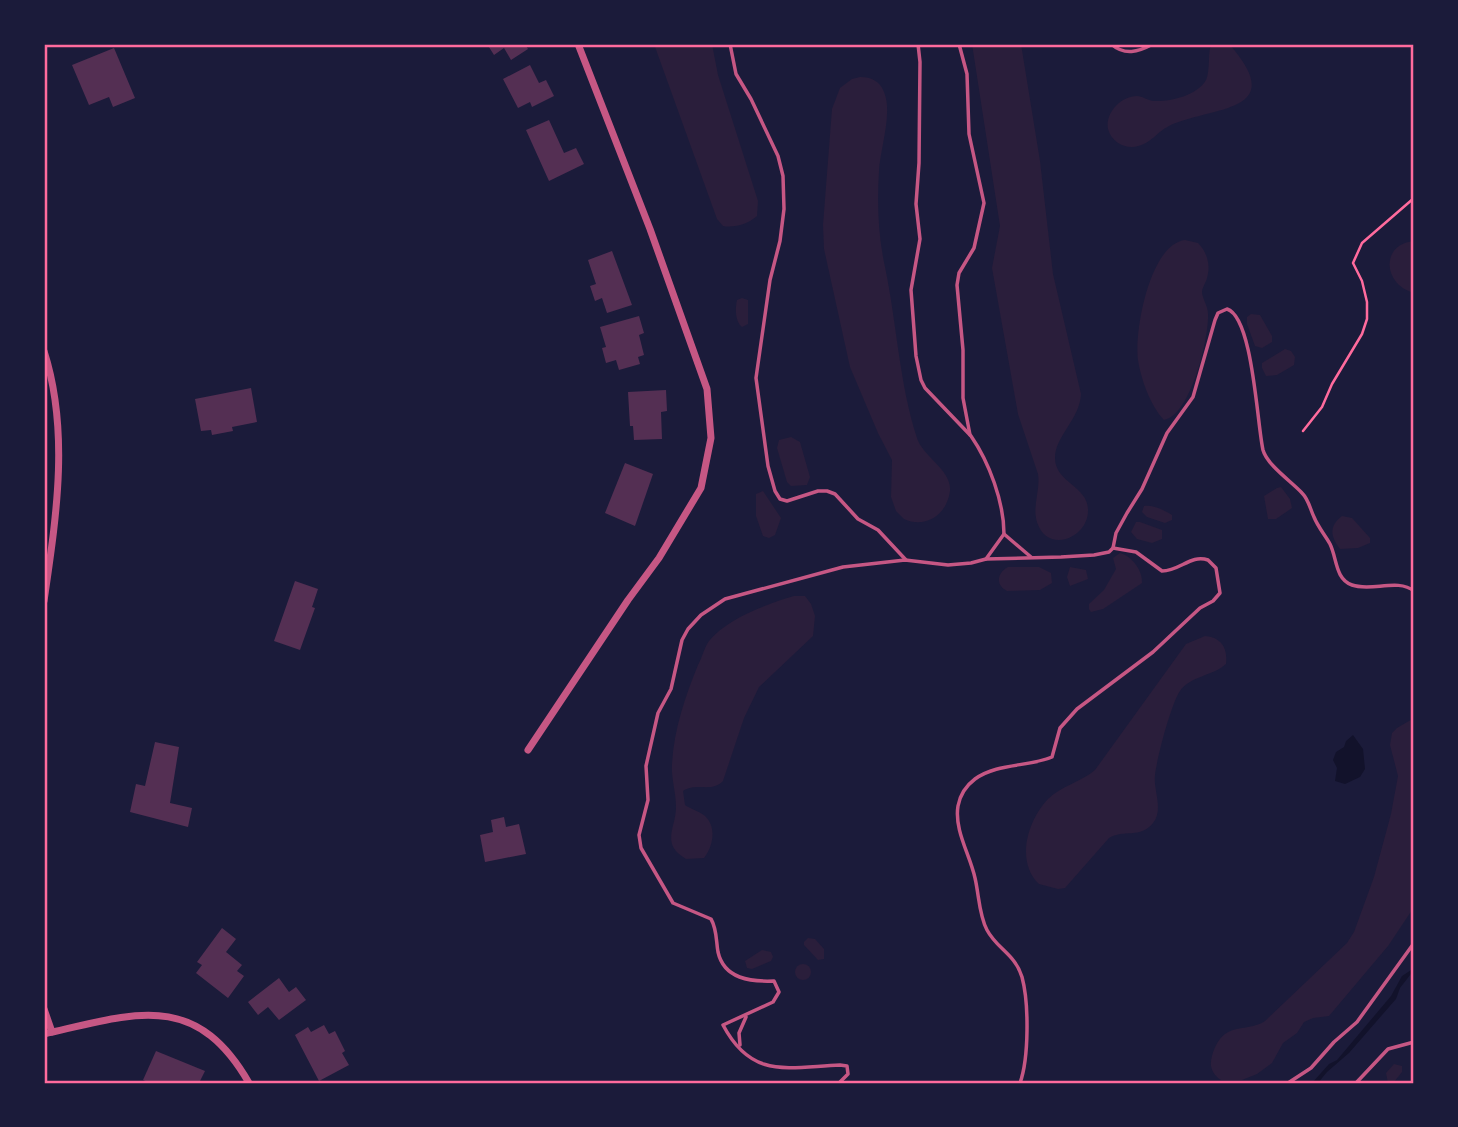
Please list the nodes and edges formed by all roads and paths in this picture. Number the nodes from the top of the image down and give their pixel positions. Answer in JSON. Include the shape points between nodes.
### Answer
{"nodes":[{"id":1,"x":578,"y":44,"type":"edge"},
{"id":2,"x":730,"y":44,"type":"edge"},
{"id":3,"x":918,"y":44,"type":"edge"},
{"id":4,"x":960,"y":44,"type":"edge"},
{"id":5,"x":1111,"y":44,"type":"edge"},
{"id":6,"x":1153,"y":44,"type":"edge"},
{"id":7,"x":1414,"y":198,"type":"edge"},
{"id":8,"x":44,"y":351,"type":"edge"},
{"id":9,"x":1303,"y":431,"type":"dead end"},
{"id":10,"x":971,"y":436,"type":"junction"},
{"id":11,"x":1004,"y":534,"type":"junction"},
{"id":12,"x":1113,"y":548,"type":"junction"},
{"id":13,"x":1031,"y":557,"type":"junction"},
{"id":14,"x":986,"y":559,"type":"junction"},
{"id":15,"x":906,"y":561,"type":"junction"},
{"id":16,"x":1414,"y":591,"type":"edge"},
{"id":17,"x":44,"y":601,"type":"edge"},
{"id":18,"x":528,"y":750,"type":"dead end"},
{"id":19,"x":1414,"y":943,"type":"edge"},
{"id":20,"x":44,"y":1009,"type":"edge"},
{"id":21,"x":750,"y":1013,"type":"junction"},
{"id":22,"x":48,"y":1033,"type":"edge"},
{"id":23,"x":1414,"y":1042,"type":"edge"},
{"id":24,"x":742,"y":1050,"type":"junction"},
{"id":25,"x":249,"y":1083,"type":"edge"},
{"id":26,"x":839,"y":1083,"type":"edge"},
{"id":27,"x":1020,"y":1083,"type":"edge"},
{"id":28,"x":1288,"y":1083,"type":"edge"},
{"id":29,"x":1356,"y":1083,"type":"edge"}],
"edges":[{"from":1,"to":18,"type":"street","via":[[706,389],[711,438],[701,488],[659,558]]},
{"from":2,"to":15,"type":"lane","via":[[736,74],[778,156],[783,176],[780,241],[756,377],[775,491],[787,501],[818,491],[835,494]]},
{"from":3,"to":10,"type":"lane","via":[[916,209],[920,239],[911,290],[916,356],[925,388]]},
{"from":4,"to":10,"type":"lane","via":[[967,74],[969,134],[984,203],[974,248],[957,285],[963,398]]},
{"from":5,"to":6,"type":"lane","via":[[1130,52]]},
{"from":7,"to":9,"type":"path","via":[[1362,243],[1353,263],[1362,281],[1367,319],[1322,407]]},
{"from":8,"to":17,"type":"street","via":[[60,473]]},
{"from":10,"to":11,"type":"lane","via":[[989,472]]},
{"from":11,"to":13,"type":"lane"},
{"from":11,"to":14,"type":"lane"},
{"from":12,"to":13,"type":"lane","via":[[1094,555]]},
{"from":12,"to":16,"type":"lane","via":[[1116,533],[1167,433],[1193,397],[1215,320],[1227,309],[1241,325],[1264,451],[1307,498],[1341,577],[1358,586],[1405,586]]},
{"from":12,"to":27,"type":"lane","via":[[1136,552],[1167,571],[1203,558],[1216,568],[1220,593],[1153,652],[1077,709],[1060,728],[1052,757],[981,775],[960,801],[958,817],[984,921],[989,934],[1013,958],[1023,984],[1027,1038]]},
{"from":13,"to":14,"type":"lane"},
{"from":14,"to":15,"type":"lane","via":[[948,565]]},
{"from":15,"to":21,"type":"lane","via":[[833,569],[734,596],[701,615],[682,640],[675,676],[658,713],[650,747],[649,796],[639,842],[673,903],[711,919],[724,967],[745,980],[776,984],[778,997]]},
{"from":19,"to":28,"type":"lane","via":[[1357,1022],[1311,1068]]},
{"from":20,"to":22,"type":"street"},
{"from":21,"to":24,"type":"lane","via":[[738,1032]]},
{"from":21,"to":24,"type":"lane","via":[[723,1025]]},
{"from":22,"to":25,"type":"street","via":[[135,1016],[172,1016],[216,1039]]},
{"from":23,"to":29,"type":"lane","via":[[1388,1049]]},
{"from":24,"to":26,"type":"lane","via":[[771,1067],[847,1066],[848,1074]]}]}
